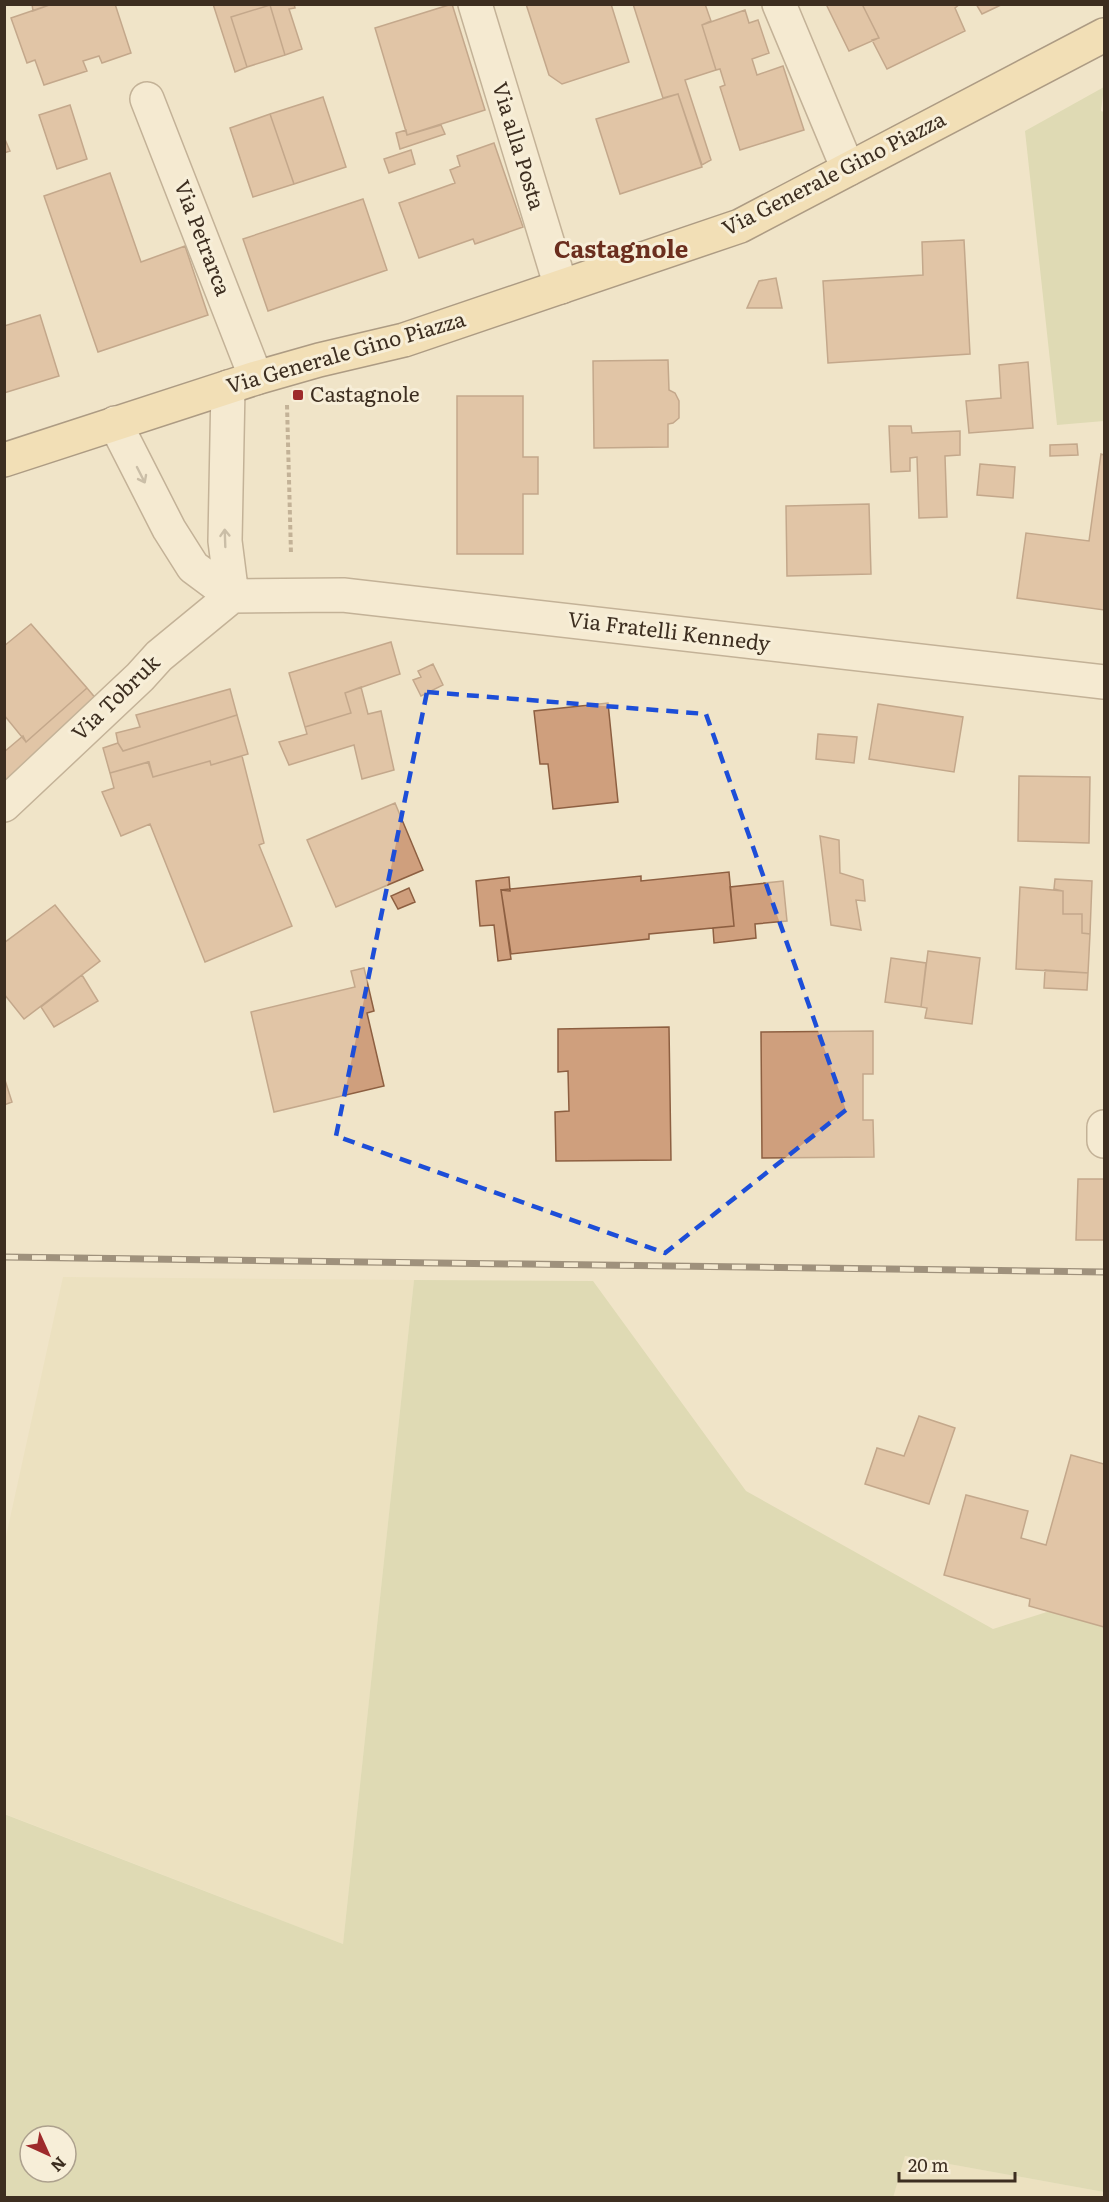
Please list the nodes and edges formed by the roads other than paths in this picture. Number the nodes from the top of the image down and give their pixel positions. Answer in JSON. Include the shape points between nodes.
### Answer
{"nodes":[{"id":1,"x":475,"y":4,"type":"edge"},
{"id":2,"x":779,"y":4,"type":"edge"},
{"id":3,"x":1104,"y":35,"type":"edge"},
{"id":4,"x":147,"y":99,"type":"dead end"},
{"id":5,"x":848,"y":169,"type":"junction"},
{"id":6,"x":561,"y":287,"type":"junction"},
{"id":7,"x":257,"y":378,"type":"junction"},
{"id":8,"x":115,"y":423,"type":"junction"},
{"id":9,"x":4,"y":460,"type":"edge"},
{"id":10,"x":232,"y":596,"type":"junction"},
{"id":11,"x":1104,"y":682,"type":"edge"},
{"id":12,"x":4,"y":805,"type":"edge"}],
"edges":[{"from":1,"to":6,"type":"street","name":"Via alla Posta"},
{"from":2,"to":5,"type":"street"},
{"from":3,"to":5,"type":"main road","name":"Via Generale Gino Piazza"},
{"from":4,"to":7,"type":"street","name":"Via Petrarca"},
{"from":5,"to":6,"type":"main road","name":"Via Generale Gino Piazza","via":[[740,226]]},
{"from":6,"to":7,"type":"main road","name":"Via Generale Gino Piazza","via":[[404,340]]},
{"from":7,"to":8,"type":"main road","name":"Via Generale Gino Piazza"},
{"from":10,"to":7,"type":"street","one_way":true,"via":[[225,541]]},
{"from":8,"to":9,"type":"main road","name":"Via Generale Gino Piazza"},
{"from":8,"to":10,"type":"street","one_way":true,"via":[[169,529],[193,567]]},
{"from":10,"to":11,"type":"street","name":"Via Fratelli Kennedy","via":[[343,595]]},
{"from":10,"to":12,"type":"street","name":"Via Tobruk","via":[[159,656]]}]}
